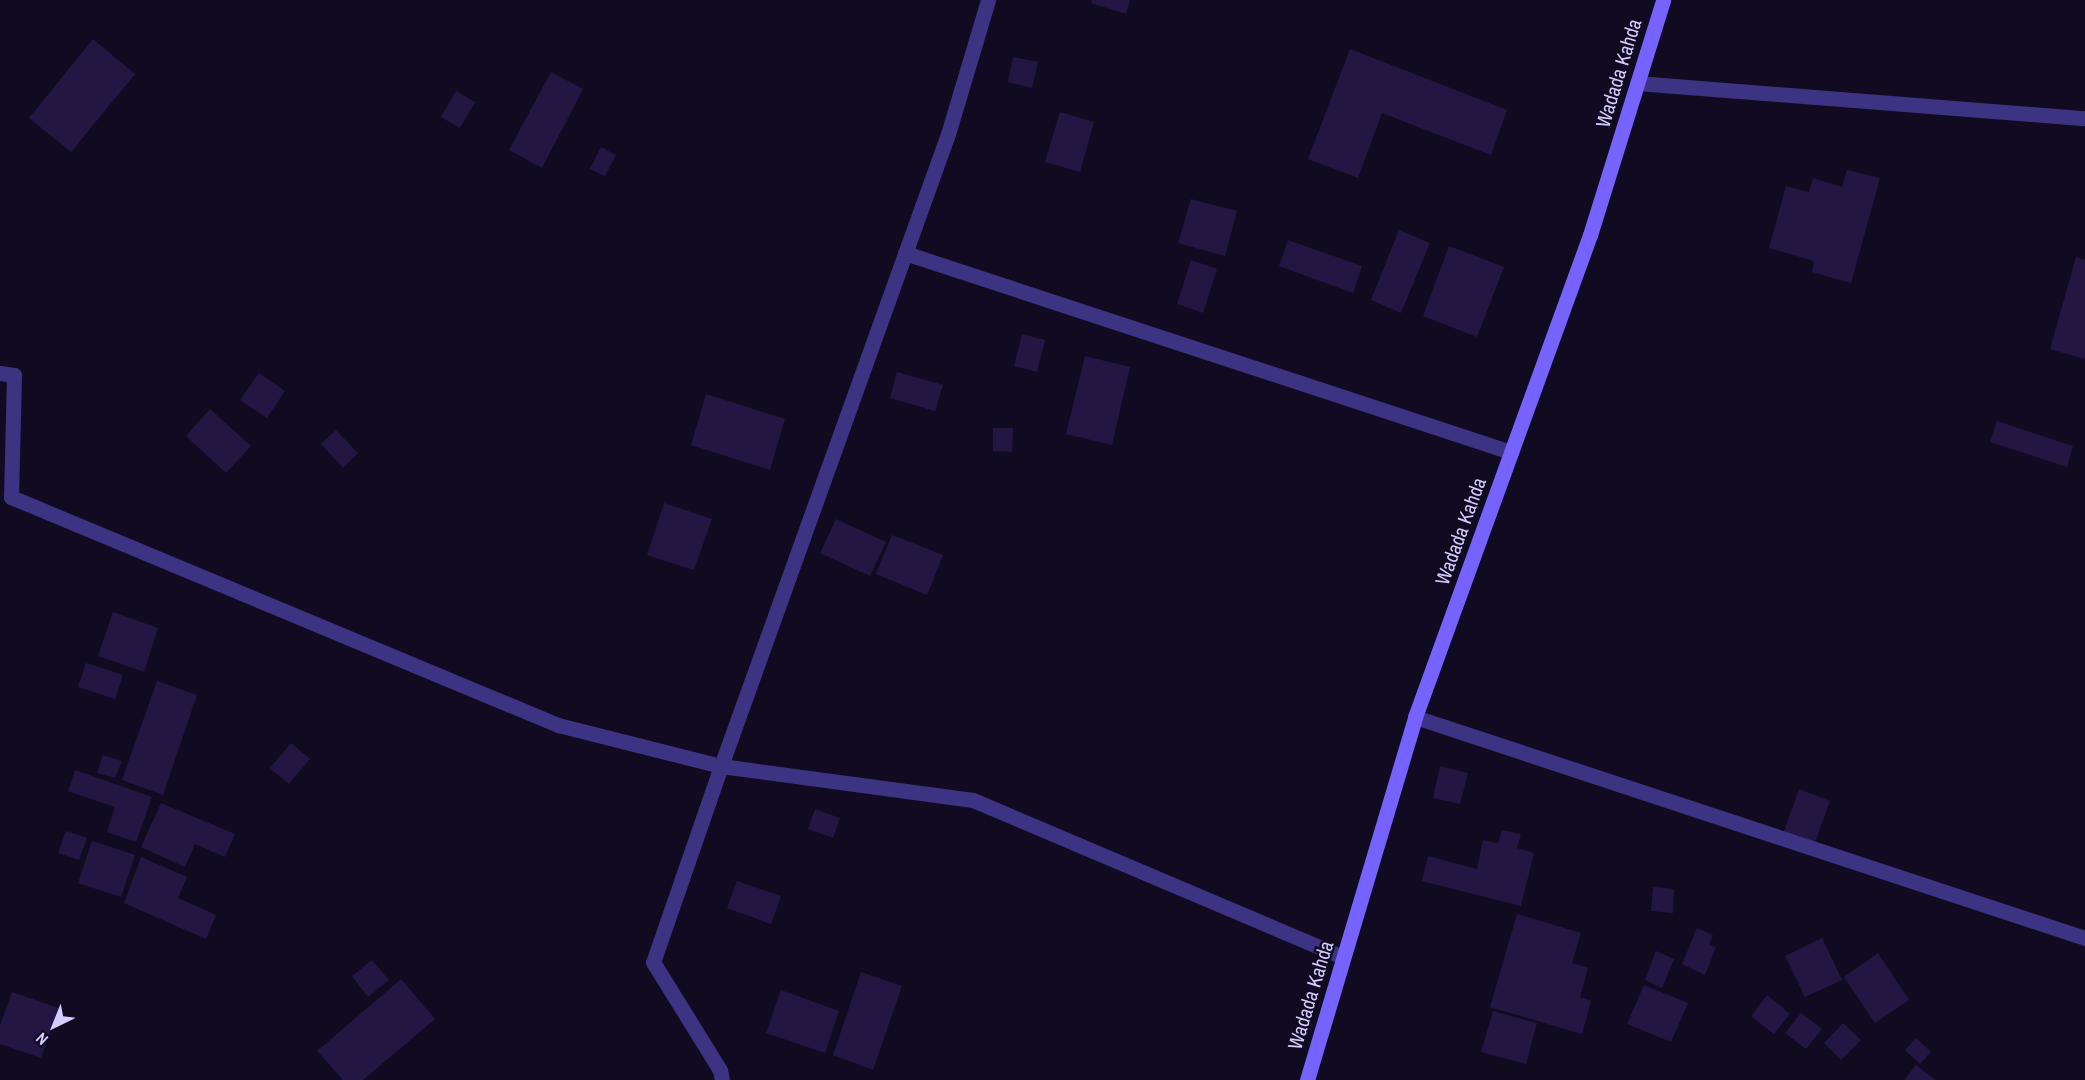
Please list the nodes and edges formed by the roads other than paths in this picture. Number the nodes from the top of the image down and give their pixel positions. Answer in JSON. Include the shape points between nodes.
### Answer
{"nodes":[{"id":1,"x":988,"y":0,"type":"edge"},
{"id":2,"x":1663,"y":0,"type":"edge"},
{"id":3,"x":1637,"y":83,"type":"junction"},
{"id":4,"x":2085,"y":118,"type":"edge"},
{"id":5,"x":905,"y":254,"type":"junction"},
{"id":6,"x":0,"y":373,"type":"edge"},
{"id":7,"x":1511,"y":452,"type":"junction"},
{"id":8,"x":1415,"y":717,"type":"junction"},
{"id":9,"x":721,"y":765,"type":"junction"},
{"id":10,"x":2085,"y":938,"type":"edge"},
{"id":11,"x":1343,"y":957,"type":"junction"},
{"id":12,"x":722,"y":1080,"type":"edge"},
{"id":13,"x":1306,"y":1080,"type":"edge"}],
"edges":[{"from":1,"to":5,"type":"street","via":[[948,134]]},
{"from":2,"to":3,"type":"main road","name":"Wadada Kahda"},
{"from":3,"to":4,"type":"street"},
{"from":3,"to":7,"type":"main road","name":"Wadada Kahda","via":[[1590,235]]},
{"from":5,"to":7,"type":"street"},
{"from":5,"to":9,"type":"street"},
{"from":6,"to":9,"type":"street","via":[[14,375],[11,497],[558,725]]},
{"from":7,"to":8,"type":"main road","name":"Wadada Kahda"},
{"from":8,"to":10,"type":"street"},
{"from":8,"to":11,"type":"main road","name":"Wadada Kahda"},
{"from":9,"to":11,"type":"street","via":[[973,800]]},
{"from":9,"to":12,"type":"street","via":[[653,962],[720,1070]]},
{"from":11,"to":13,"type":"main road","name":"Wadada Kahda"}]}
